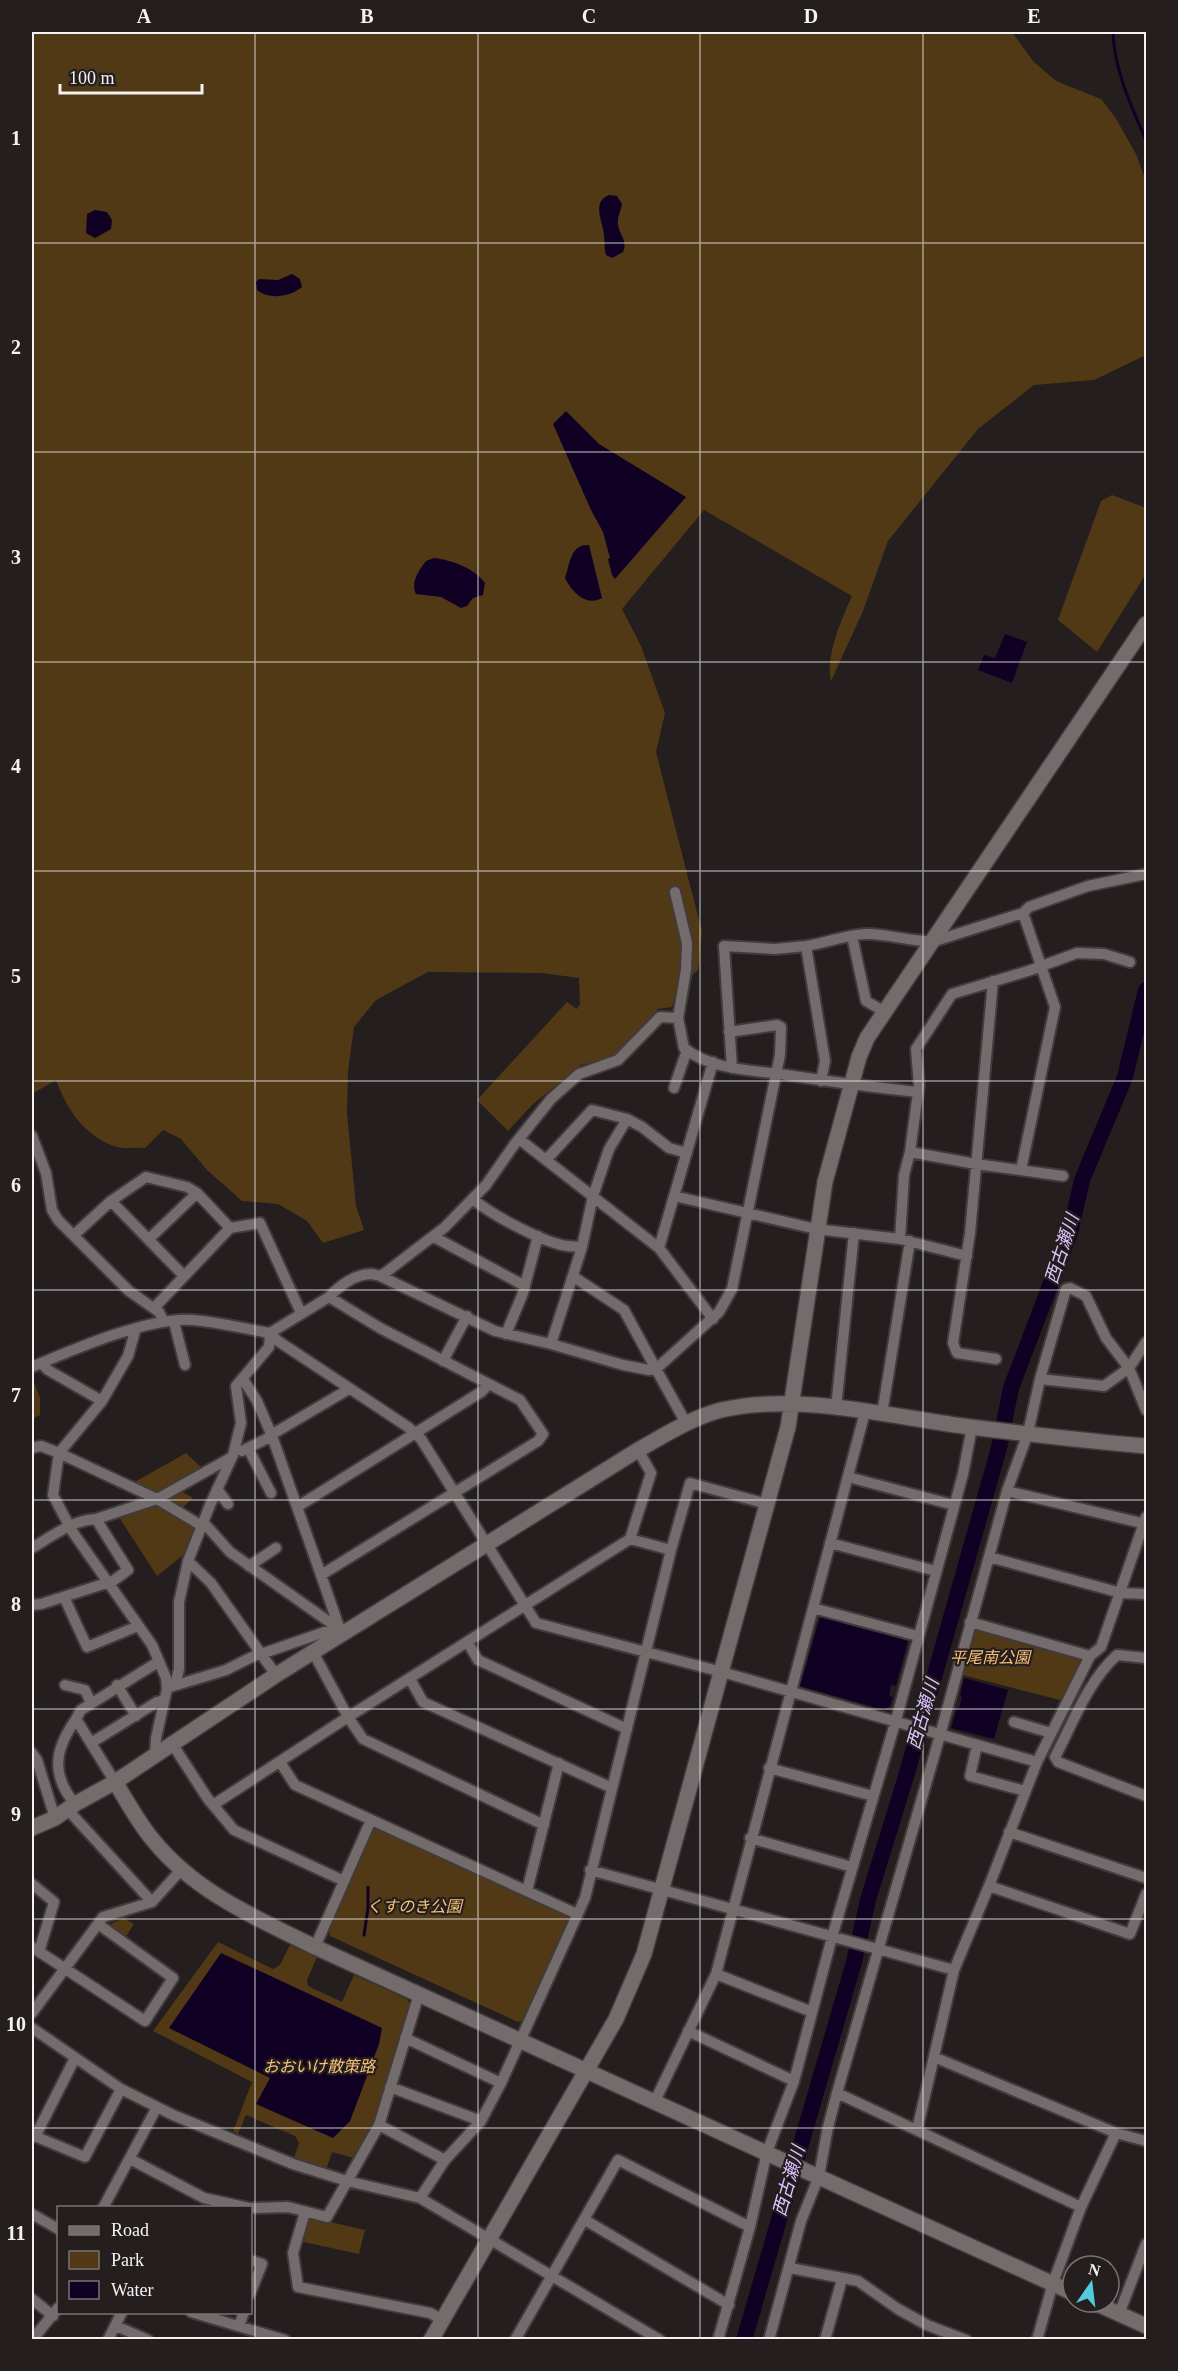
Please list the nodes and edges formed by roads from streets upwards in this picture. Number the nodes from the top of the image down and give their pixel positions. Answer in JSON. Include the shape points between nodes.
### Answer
{"nodes":[{"id":1,"x":1146,"y":624,"type":"edge"},
{"id":2,"x":1146,"y":874,"type":"edge"},
{"id":3,"x":675,"y":892,"type":"dead end"},
{"id":4,"x":1023,"y":913,"type":"junction"},
{"id":5,"x":852,"y":936,"type":"junction"},
{"id":6,"x":935,"y":941,"type":"junction"},
{"id":7,"x":806,"y":946,"type":"junction"},
{"id":8,"x":1130,"y":962,"type":"dead end"},
{"id":9,"x":1041,"y":966,"type":"junction"},
{"id":10,"x":993,"y":981,"type":"junction"},
{"id":11,"x":885,"y":1012,"type":"junction"},
{"id":12,"x":678,"y":1018,"type":"junction"},
{"id":13,"x":729,"y":1032,"type":"junction"},
{"id":14,"x":687,"y":1050,"type":"junction"},
{"id":15,"x":713,"y":1062,"type":"junction"},
{"id":16,"x":732,"y":1068,"type":"junction"},
{"id":17,"x":776,"y":1074,"type":"junction"},
{"id":18,"x":821,"y":1081,"type":"junction"},
{"id":19,"x":850,"y":1085,"type":"junction"},
{"id":20,"x":674,"y":1088,"type":"dead end"},
{"id":21,"x":917,"y":1092,"type":"junction"},
{"id":22,"x":627,"y":1119,"type":"junction"},
{"id":23,"x":32,"y":1136,"type":"edge"},
{"id":24,"x":519,"y":1139,"type":"junction"},
{"id":25,"x":910,"y":1152,"type":"junction"},
{"id":26,"x":687,"y":1153,"type":"junction"},
{"id":27,"x":546,"y":1160,"type":"junction"},
{"id":28,"x":976,"y":1164,"type":"junction"},
{"id":29,"x":1021,"y":1170,"type":"junction"},
{"id":30,"x":1063,"y":1176,"type":"dead end"},
{"id":31,"x":197,"y":1193,"type":"junction"},
{"id":32,"x":593,"y":1196,"type":"junction"},
{"id":33,"x":674,"y":1197,"type":"junction"},
{"id":34,"x":473,"y":1199,"type":"junction"},
{"id":35,"x":111,"y":1201,"type":"junction"},
{"id":36,"x":748,"y":1213,"type":"junction"},
{"id":37,"x":230,"y":1228,"type":"junction"},
{"id":38,"x":816,"y":1228,"type":"junction"},
{"id":39,"x":854,"y":1233,"type":"junction"},
{"id":40,"x":74,"y":1235,"type":"junction"},
{"id":41,"x":538,"y":1236,"type":"junction"},
{"id":42,"x":434,"y":1237,"type":"junction"},
{"id":43,"x":149,"y":1239,"type":"junction"},
{"id":44,"x":905,"y":1240,"type":"junction"},
{"id":45,"x":582,"y":1247,"type":"junction"},
{"id":46,"x":659,"y":1248,"type":"junction"},
{"id":47,"x":967,"y":1256,"type":"junction"},
{"id":48,"x":183,"y":1275,"type":"junction"},
{"id":49,"x":380,"y":1276,"type":"junction"},
{"id":50,"x":574,"y":1277,"type":"junction"},
{"id":51,"x":525,"y":1286,"type":"junction"},
{"id":52,"x":329,"y":1298,"type":"junction"},
{"id":53,"x":154,"y":1308,"type":"junction"},
{"id":54,"x":301,"y":1313,"type":"junction"},
{"id":55,"x":467,"y":1316,"type":"junction"},
{"id":56,"x":713,"y":1319,"type":"junction"},
{"id":57,"x":169,"y":1322,"type":"junction"},
{"id":58,"x":136,"y":1328,"type":"junction"},
{"id":59,"x":270,"y":1333,"type":"junction"},
{"id":60,"x":506,"y":1334,"type":"junction"},
{"id":61,"x":1146,"y":1342,"type":"edge"},
{"id":62,"x":551,"y":1344,"type":"junction"},
{"id":63,"x":996,"y":1359,"type":"dead end"},
{"id":64,"x":443,"y":1361,"type":"junction"},
{"id":65,"x":36,"y":1365,"type":"edge"},
{"id":66,"x":185,"y":1365,"type":"dead end"},
{"id":67,"x":1129,"y":1368,"type":"junction"},
{"id":68,"x":656,"y":1369,"type":"junction"},
{"id":69,"x":243,"y":1379,"type":"junction"},
{"id":70,"x":1040,"y":1379,"type":"junction"},
{"id":71,"x":489,"y":1384,"type":"junction"},
{"id":72,"x":349,"y":1389,"type":"junction"},
{"id":73,"x":102,"y":1401,"type":"junction"},
{"id":74,"x":792,"y":1405,"type":"junction"},
{"id":75,"x":836,"y":1408,"type":"junction"},
{"id":76,"x":1146,"y":1410,"type":"edge"},
{"id":77,"x":865,"y":1412,"type":"junction"},
{"id":78,"x":882,"y":1414,"type":"junction"},
{"id":79,"x":686,"y":1423,"type":"junction"},
{"id":80,"x":979,"y":1428,"type":"junction"},
{"id":81,"x":1022,"y":1432,"type":"junction"},
{"id":82,"x":415,"y":1434,"type":"junction"},
{"id":83,"x":271,"y":1436,"type":"junction"},
{"id":84,"x":1146,"y":1446,"type":"edge"},
{"id":85,"x":32,"y":1448,"type":"edge"},
{"id":86,"x":248,"y":1448,"type":"junction"},
{"id":87,"x":638,"y":1450,"type":"junction"},
{"id":88,"x":58,"y":1453,"type":"junction"},
{"id":89,"x":233,"y":1456,"type":"junction"},
{"id":90,"x":848,"y":1477,"type":"junction"},
{"id":91,"x":217,"y":1489,"type":"junction"},
{"id":92,"x":1007,"y":1491,"type":"junction"},
{"id":93,"x":271,"y":1493,"type":"dead end"},
{"id":94,"x":453,"y":1493,"type":"junction"},
{"id":95,"x":157,"y":1499,"type":"junction"},
{"id":96,"x":228,"y":1504,"type":"dead end"},
{"id":97,"x":766,"y":1504,"type":"junction"},
{"id":98,"x":954,"y":1505,"type":"junction"},
{"id":99,"x":297,"y":1507,"type":"junction"},
{"id":100,"x":96,"y":1519,"type":"junction"},
{"id":101,"x":1146,"y":1522,"type":"edge"},
{"id":102,"x":203,"y":1524,"type":"junction"},
{"id":103,"x":70,"y":1526,"type":"junction"},
{"id":104,"x":630,"y":1539,"type":"junction"},
{"id":105,"x":830,"y":1543,"type":"junction"},
{"id":106,"x":487,"y":1544,"type":"junction"},
{"id":107,"x":32,"y":1548,"type":"edge"},
{"id":108,"x":276,"y":1548,"type":"dead end"},
{"id":109,"x":671,"y":1550,"type":"junction"},
{"id":110,"x":989,"y":1557,"type":"junction"},
{"id":111,"x":188,"y":1561,"type":"junction"},
{"id":112,"x":249,"y":1566,"type":"junction"},
{"id":113,"x":936,"y":1571,"type":"junction"},
{"id":114,"x":321,"y":1575,"type":"junction"},
{"id":115,"x":107,"y":1583,"type":"junction"},
{"id":116,"x":1121,"y":1593,"type":"junction"},
{"id":117,"x":1146,"y":1594,"type":"edge"},
{"id":118,"x":64,"y":1597,"type":"junction"},
{"id":119,"x":32,"y":1605,"type":"edge"},
{"id":120,"x":525,"y":1606,"type":"junction"},
{"id":121,"x":813,"y":1608,"type":"junction"},
{"id":122,"x":970,"y":1622,"type":"junction"},
{"id":123,"x":138,"y":1626,"type":"junction"},
{"id":124,"x":342,"y":1630,"type":"junction"},
{"id":125,"x":918,"y":1636,"type":"junction"},
{"id":126,"x":468,"y":1643,"type":"junction"},
{"id":127,"x":313,"y":1652,"type":"junction"},
{"id":128,"x":645,"y":1652,"type":"junction"},
{"id":129,"x":261,"y":1654,"type":"junction"},
{"id":130,"x":1090,"y":1656,"type":"junction"},
{"id":131,"x":1146,"y":1658,"type":"edge"},
{"id":132,"x":158,"y":1662,"type":"junction"},
{"id":133,"x":722,"y":1672,"type":"junction"},
{"id":134,"x":276,"y":1675,"type":"junction"},
{"id":135,"x":410,"y":1679,"type":"junction"},
{"id":136,"x":65,"y":1685,"type":"dead end"},
{"id":137,"x":117,"y":1685,"type":"junction"},
{"id":138,"x":169,"y":1691,"type":"junction"},
{"id":139,"x":790,"y":1691,"type":"junction"},
{"id":140,"x":90,"y":1703,"type":"junction"},
{"id":141,"x":136,"y":1716,"type":"junction"},
{"id":142,"x":348,"y":1717,"type":"junction"},
{"id":143,"x":76,"y":1719,"type":"junction"},
{"id":144,"x":901,"y":1722,"type":"junction"},
{"id":145,"x":1014,"y":1722,"type":"dead end"},
{"id":146,"x":627,"y":1729,"type":"junction"},
{"id":147,"x":936,"y":1732,"type":"junction"},
{"id":148,"x":1051,"y":1733,"type":"junction"},
{"id":149,"x":171,"y":1742,"type":"junction"},
{"id":150,"x":91,"y":1743,"type":"junction"},
{"id":151,"x":978,"y":1745,"type":"junction"},
{"id":152,"x":32,"y":1753,"type":"edge"},
{"id":153,"x":155,"y":1755,"type":"junction"},
{"id":154,"x":280,"y":1762,"type":"junction"},
{"id":155,"x":1037,"y":1762,"type":"junction"},
{"id":156,"x":559,"y":1763,"type":"junction"},
{"id":157,"x":770,"y":1768,"type":"junction"},
{"id":158,"x":115,"y":1782,"type":"junction"},
{"id":159,"x":612,"y":1788,"type":"junction"},
{"id":160,"x":1025,"y":1791,"type":"junction"},
{"id":161,"x":1145,"y":1792,"type":"edge"},
{"id":162,"x":873,"y":1796,"type":"junction"},
{"id":163,"x":213,"y":1805,"type":"junction"},
{"id":164,"x":66,"y":1811,"type":"junction"},
{"id":165,"x":371,"y":1820,"type":"junction"},
{"id":166,"x":544,"y":1825,"type":"junction"},
{"id":167,"x":32,"y":1828,"type":"edge"},
{"id":168,"x":1009,"y":1832,"type":"junction"},
{"id":169,"x":750,"y":1839,"type":"junction"},
{"id":170,"x":852,"y":1867,"type":"junction"},
{"id":171,"x":181,"y":1870,"type":"junction"},
{"id":172,"x":590,"y":1870,"type":"junction"},
{"id":173,"x":1146,"y":1878,"type":"edge"},
{"id":174,"x":344,"y":1881,"type":"junction"},
{"id":175,"x":32,"y":1884,"type":"edge"},
{"id":176,"x":989,"y":1887,"type":"junction"},
{"id":177,"x":663,"y":1890,"type":"junction"},
{"id":178,"x":527,"y":1891,"type":"junction"},
{"id":179,"x":1146,"y":1894,"type":"edge"},
{"id":180,"x":152,"y":1902,"type":"junction"},
{"id":181,"x":732,"y":1909,"type":"junction"},
{"id":182,"x":577,"y":1914,"type":"junction"},
{"id":183,"x":98,"y":1924,"type":"junction"},
{"id":184,"x":836,"y":1939,"type":"junction"},
{"id":185,"x":315,"y":1947,"type":"junction"},
{"id":186,"x":35,"y":1949,"type":"edge"},
{"id":187,"x":874,"y":1949,"type":"junction"},
{"id":188,"x":63,"y":1968,"type":"junction"},
{"id":189,"x":954,"y":1970,"type":"junction"},
{"id":190,"x":716,"y":1974,"type":"junction"},
{"id":191,"x":419,"y":1994,"type":"junction"},
{"id":192,"x":813,"y":2012,"type":"junction"},
{"id":193,"x":32,"y":2013,"type":"edge"},
{"id":194,"x":32,"y":2028,"type":"edge"},
{"id":195,"x":688,"y":2031,"type":"junction"},
{"id":196,"x":405,"y":2038,"type":"junction"},
{"id":197,"x":521,"y":2039,"type":"junction"},
{"id":198,"x":934,"y":2057,"type":"junction"},
{"id":199,"x":75,"y":2058,"type":"junction"},
{"id":200,"x":587,"y":2071,"type":"junction"},
{"id":201,"x":794,"y":2081,"type":"junction"},
{"id":202,"x":501,"y":2083,"type":"junction"},
{"id":203,"x":390,"y":2087,"type":"junction"},
{"id":204,"x":121,"y":2089,"type":"junction"},
{"id":205,"x":837,"y":2093,"type":"junction"},
{"id":206,"x":655,"y":2101,"type":"junction"},
{"id":207,"x":157,"y":2107,"type":"junction"},
{"id":208,"x":481,"y":2121,"type":"junction"},
{"id":209,"x":379,"y":2125,"type":"junction"},
{"id":210,"x":917,"y":2130,"type":"junction"},
{"id":211,"x":1116,"y":2133,"type":"junction"},
{"id":212,"x":33,"y":2136,"type":"edge"},
{"id":213,"x":1146,"y":2140,"type":"edge"},
{"id":214,"x":767,"y":2152,"type":"junction"},
{"id":215,"x":130,"y":2159,"type":"junction"},
{"id":216,"x":445,"y":2160,"type":"junction"},
{"id":217,"x":819,"y":2176,"type":"junction"},
{"id":218,"x":346,"y":2181,"type":"junction"},
{"id":219,"x":420,"y":2198,"type":"junction"},
{"id":220,"x":202,"y":2203,"type":"edge"},
{"id":221,"x":104,"y":2206,"type":"edge"},
{"id":222,"x":231,"y":2206,"type":"edge"},
{"id":223,"x":1081,"y":2206,"type":"junction"},
{"id":224,"x":252,"y":2208,"type":"edge"},
{"id":225,"x":305,"y":2212,"type":"junction"},
{"id":226,"x":32,"y":2214,"type":"edge"},
{"id":227,"x":585,"y":2220,"type":"junction"},
{"id":228,"x":750,"y":2227,"type":"junction"},
{"id":229,"x":57,"y":2228,"type":"edge"},
{"id":230,"x":489,"y":2239,"type":"junction"},
{"id":231,"x":1146,"y":2244,"type":"edge"},
{"id":232,"x":252,"y":2261,"type":"edge"},
{"id":233,"x":1142,"y":2267,"type":"edge"},
{"id":234,"x":790,"y":2268,"type":"junction"},
{"id":235,"x":552,"y":2276,"type":"junction"},
{"id":236,"x":842,"y":2279,"type":"junction"},
{"id":237,"x":1053,"y":2283,"type":"junction"},
{"id":238,"x":1061,"y":2287,"type":"edge"},
{"id":239,"x":252,"y":2289,"type":"edge"},
{"id":240,"x":32,"y":2299,"type":"edge"},
{"id":241,"x":729,"y":2305,"type":"junction"},
{"id":242,"x":1121,"y":2310,"type":"edge"},
{"id":243,"x":56,"y":2312,"type":"edge"},
{"id":244,"x":122,"y":2314,"type":"edge"},
{"id":245,"x":195,"y":2314,"type":"edge"},
{"id":246,"x":244,"y":2314,"type":"edge"},
{"id":247,"x":1119,"y":2314,"type":"edge"},
{"id":248,"x":443,"y":2320,"type":"junction"},
{"id":249,"x":116,"y":2326,"type":"junction"},
{"id":250,"x":239,"y":2326,"type":"junction"},
{"id":251,"x":1146,"y":2326,"type":"edge"},
{"id":252,"x":517,"y":2339,"type":"edge"},
{"id":253,"x":32,"y":2340,"type":"edge"},
{"id":254,"x":108,"y":2340,"type":"edge"},
{"id":255,"x":148,"y":2340,"type":"edge"},
{"id":256,"x":285,"y":2340,"type":"edge"},
{"id":257,"x":431,"y":2340,"type":"edge"},
{"id":258,"x":660,"y":2340,"type":"edge"},
{"id":259,"x":718,"y":2340,"type":"edge"},
{"id":260,"x":769,"y":2340,"type":"edge"},
{"id":261,"x":825,"y":2340,"type":"edge"},
{"id":262,"x":966,"y":2340,"type":"edge"},
{"id":263,"x":1037,"y":2340,"type":"edge"}],
"edges":[{"from":1,"to":6,"type":"street"},
{"from":2,"to":4,"type":"street","via":[[1088,886],[1029,907]]},
{"from":3,"to":12,"type":"street","via":[[687,943]]},
{"from":4,"to":6,"type":"street"},
{"from":4,"to":9,"type":"street"},
{"from":5,"to":6,"type":"street","via":[[888,934]]},
{"from":5,"to":7,"type":"street"},
{"from":5,"to":11,"type":"street","via":[[866,1001]]},
{"from":6,"to":11,"type":"street"},
{"from":7,"to":13,"type":"street","via":[[724,946]]},
{"from":7,"to":18,"type":"street","via":[[825,1061]]},
{"from":8,"to":9,"type":"street","via":[[1104,954],[1077,953]]},
{"from":9,"to":10,"type":"street"},
{"from":9,"to":29,"type":"street","via":[[1055,1007]]},
{"from":10,"to":21,"type":"street","via":[[952,994],[916,1049]]},
{"from":10,"to":28,"type":"street"},
{"from":11,"to":19,"type":"street","via":[[867,1038]]},
{"from":12,"to":14,"type":"street"},
{"from":12,"to":24,"type":"street","via":[[660,1017],[618,1060],[579,1074]]},
{"from":13,"to":16,"type":"street"},
{"from":13,"to":17,"type":"street","via":[[770,1025],[781,1027]]},
{"from":14,"to":15,"type":"street","via":[[697,1058]]},
{"from":14,"to":20,"type":"street"},
{"from":15,"to":16,"type":"street"},
{"from":15,"to":26,"type":"street"},
{"from":16,"to":17,"type":"street"},
{"from":17,"to":18,"type":"street"},
{"from":17,"to":36,"type":"street"},
{"from":18,"to":19,"type":"street"},
{"from":19,"to":21,"type":"street"},
{"from":19,"to":38,"type":"street"},
{"from":21,"to":25,"type":"street"},
{"from":22,"to":26,"type":"street","via":[[669,1148]]},
{"from":22,"to":27,"type":"street","via":[[592,1110]]},
{"from":22,"to":32,"type":"street","via":[[609,1149]]},
{"from":23,"to":40,"type":"street","via":[[46,1173],[52,1210]]},
{"from":24,"to":27,"type":"street"},
{"from":24,"to":34,"type":"street"},
{"from":25,"to":28,"type":"street"},
{"from":25,"to":44,"type":"street","via":[[904,1175]]},
{"from":26,"to":33,"type":"street"},
{"from":27,"to":32,"type":"street"},
{"from":28,"to":29,"type":"street"},
{"from":28,"to":47,"type":"street"},
{"from":29,"to":30,"type":"street"},
{"from":31,"to":35,"type":"street","via":[[146,1177]]},
{"from":31,"to":37,"type":"street"},
{"from":31,"to":43,"type":"street"},
{"from":32,"to":45,"type":"street"},
{"from":32,"to":46,"type":"street"},
{"from":33,"to":36,"type":"street"},
{"from":33,"to":46,"type":"street"},
{"from":34,"to":41,"type":"street"},
{"from":34,"to":42,"type":"street"},
{"from":35,"to":40,"type":"street"},
{"from":35,"to":43,"type":"street"},
{"from":36,"to":38,"type":"street"},
{"from":36,"to":56,"type":"street","via":[[732,1289]]},
{"from":37,"to":48,"type":"street"},
{"from":37,"to":54,"type":"street","via":[[260,1223]]},
{"from":38,"to":39,"type":"street"},
{"from":38,"to":74,"type":"street"},
{"from":39,"to":44,"type":"street"},
{"from":39,"to":75,"type":"street"},
{"from":40,"to":53,"type":"street","via":[[129,1291]]},
{"from":41,"to":45,"type":"street","via":[[559,1245]]},
{"from":41,"to":51,"type":"street"},
{"from":42,"to":49,"type":"street"},
{"from":42,"to":51,"type":"street"},
{"from":43,"to":48,"type":"street"},
{"from":44,"to":47,"type":"street"},
{"from":44,"to":78,"type":"street"},
{"from":45,"to":50,"type":"street"},
{"from":46,"to":56,"type":"street"},
{"from":47,"to":63,"type":"street","via":[[954,1349],[957,1353]]},
{"from":48,"to":53,"type":"street"},
{"from":49,"to":52,"type":"street","via":[[353,1278]]},
{"from":49,"to":55,"type":"street"},
{"from":50,"to":62,"type":"street"},
{"from":50,"to":68,"type":"street","via":[[624,1310]]},
{"from":51,"to":60,"type":"street"},
{"from":52,"to":54,"type":"street"},
{"from":52,"to":64,"type":"street"},
{"from":53,"to":57,"type":"street"},
{"from":54,"to":59,"type":"street"},
{"from":55,"to":60,"type":"street"},
{"from":55,"to":64,"type":"street"},
{"from":56,"to":68,"type":"street"},
{"from":57,"to":58,"type":"street"},
{"from":57,"to":59,"type":"street","via":[[191,1320]]},
{"from":57,"to":66,"type":"street"},
{"from":58,"to":65,"type":"street"},
{"from":58,"to":73,"type":"street","via":[[128,1356]]},
{"from":59,"to":69,"type":"street","via":[[269,1347]]},
{"from":59,"to":72,"type":"street"},
{"from":60,"to":62,"type":"street"},
{"from":61,"to":67,"type":"street"},
{"from":62,"to":68,"type":"street","via":[[607,1361]]},
{"from":64,"to":71,"type":"street"},
{"from":65,"to":73,"type":"street"},
{"from":67,"to":70,"type":"street","via":[[1104,1386]]},
{"from":67,"to":70,"type":"street","via":[[1106,1338],[1086,1296],[1070,1288],[1064,1293]]},
{"from":67,"to":76,"type":"street"},
{"from":68,"to":79,"type":"street"},
{"from":69,"to":83,"type":"street"},
{"from":69,"to":89,"type":"street","via":[[236,1386],[241,1423]]},
{"from":70,"to":81,"type":"street"},
{"from":71,"to":82,"type":"street"},
{"from":71,"to":94,"type":"street","via":[[520,1400],[543,1434],[538,1441]]},
{"from":72,"to":82,"type":"street"},
{"from":72,"to":83,"type":"street"},
{"from":73,"to":88,"type":"street"},
{"from":74,"to":75,"type":"street"},
{"from":74,"to":79,"type":"street","via":[[720,1411]]},
{"from":74,"to":97,"type":"street"},
{"from":75,"to":77,"type":"street"},
{"from":77,"to":78,"type":"street"},
{"from":77,"to":90,"type":"street"},
{"from":78,"to":80,"type":"street"},
{"from":79,"to":87,"type":"street"},
{"from":80,"to":81,"type":"street"},
{"from":80,"to":98,"type":"street"},
{"from":81,"to":84,"type":"street"},
{"from":81,"to":92,"type":"street"},
{"from":82,"to":94,"type":"street"},
{"from":82,"to":99,"type":"street"},
{"from":83,"to":86,"type":"street"},
{"from":83,"to":99,"type":"street"},
{"from":85,"to":88,"type":"street","via":[[41,1446]]},
{"from":86,"to":89,"type":"street"},
{"from":86,"to":93,"type":"street"},
{"from":87,"to":104,"type":"street","via":[[651,1473]]},
{"from":87,"to":106,"type":"street"},
{"from":88,"to":95,"type":"street"},
{"from":88,"to":103,"type":"street","via":[[53,1495]]},
{"from":89,"to":91,"type":"street"},
{"from":89,"to":95,"type":"street"},
{"from":90,"to":98,"type":"street"},
{"from":90,"to":105,"type":"street"},
{"from":91,"to":96,"type":"street"},
{"from":91,"to":102,"type":"street"},
{"from":92,"to":101,"type":"street"},
{"from":92,"to":110,"type":"street"},
{"from":94,"to":106,"type":"street"},
{"from":94,"to":114,"type":"street"},
{"from":95,"to":100,"type":"street"},
{"from":95,"to":102,"type":"street"},
{"from":97,"to":109,"type":"street","via":[[690,1483]]},
{"from":97,"to":133,"type":"street"},
{"from":98,"to":113,"type":"street"},
{"from":99,"to":114,"type":"street"},
{"from":100,"to":103,"type":"street"},
{"from":100,"to":115,"type":"street","via":[[128,1570]]},
{"from":101,"to":116,"type":"street"},
{"from":102,"to":111,"type":"street"},
{"from":102,"to":112,"type":"street"},
{"from":103,"to":107,"type":"street"},
{"from":103,"to":115,"type":"street"},
{"from":104,"to":109,"type":"street"},
{"from":104,"to":120,"type":"street"},
{"from":105,"to":113,"type":"street"},
{"from":105,"to":121,"type":"street"},
{"from":106,"to":120,"type":"street"},
{"from":106,"to":124,"type":"street"},
{"from":108,"to":112,"type":"street"},
{"from":109,"to":128,"type":"street"},
{"from":110,"to":116,"type":"street"},
{"from":110,"to":122,"type":"street"},
{"from":111,"to":129,"type":"street","via":[[211,1583]]},
{"from":111,"to":138,"type":"street","via":[[179,1602],[179,1669]]},
{"from":112,"to":124,"type":"street"},
{"from":113,"to":125,"type":"street"},
{"from":114,"to":124,"type":"street"},
{"from":115,"to":118,"type":"street"},
{"from":115,"to":123,"type":"street"},
{"from":116,"to":117,"type":"street"},
{"from":116,"to":130,"type":"street","via":[[1101,1647]]},
{"from":118,"to":119,"type":"street"},
{"from":118,"to":123,"type":"street","via":[[87,1647]]},
{"from":120,"to":126,"type":"street"},
{"from":120,"to":128,"type":"street","via":[[536,1623]]},
{"from":121,"to":125,"type":"street"},
{"from":121,"to":139,"type":"street"},
{"from":122,"to":130,"type":"street"},
{"from":122,"to":147,"type":"street"},
{"from":123,"to":132,"type":"street","via":[[152,1645]]},
{"from":124,"to":127,"type":"street"},
{"from":124,"to":129,"type":"street"},
{"from":125,"to":144,"type":"street"},
{"from":126,"to":135,"type":"street"},
{"from":126,"to":146,"type":"street","via":[[478,1660]]},
{"from":127,"to":134,"type":"street"},
{"from":127,"to":142,"type":"street"},
{"from":128,"to":133,"type":"street"},
{"from":128,"to":146,"type":"street"},
{"from":129,"to":134,"type":"street"},
{"from":129,"to":138,"type":"street"},
{"from":130,"to":148,"type":"street"},
{"from":131,"to":161,"type":"street","via":[[1117,1655],[1109,1662],[1097,1676],[1055,1757],[1058,1762]]},
{"from":132,"to":137,"type":"street"},
{"from":132,"to":138,"type":"street"},
{"from":133,"to":139,"type":"street"},
{"from":133,"to":177,"type":"street"},
{"from":134,"to":149,"type":"street"},
{"from":135,"to":142,"type":"street"},
{"from":135,"to":156,"type":"street","via":[[423,1702]]},
{"from":136,"to":140,"type":"street","via":[[85,1690]]},
{"from":137,"to":140,"type":"street"},
{"from":137,"to":141,"type":"street"},
{"from":138,"to":141,"type":"street"},
{"from":138,"to":153,"type":"street"},
{"from":139,"to":144,"type":"street"},
{"from":139,"to":157,"type":"street"},
{"from":140,"to":143,"type":"street"},
{"from":141,"to":150,"type":"street"},
{"from":142,"to":154,"type":"street"},
{"from":142,"to":166,"type":"street","via":[[363,1739]]},
{"from":143,"to":150,"type":"street"},
{"from":143,"to":164,"type":"street","via":[[61,1744],[58,1759]]},
{"from":144,"to":147,"type":"street"},
{"from":144,"to":162,"type":"street"},
{"from":145,"to":148,"type":"street"},
{"from":146,"to":159,"type":"street"},
{"from":147,"to":151,"type":"street"},
{"from":147,"to":187,"type":"street"},
{"from":148,"to":155,"type":"street"},
{"from":149,"to":153,"type":"street"},
{"from":149,"to":163,"type":"street"},
{"from":150,"to":158,"type":"street"},
{"from":151,"to":155,"type":"street"},
{"from":151,"to":160,"type":"street","via":[[970,1776]]},
{"from":152,"to":164,"type":"street"},
{"from":153,"to":158,"type":"street"},
{"from":154,"to":163,"type":"street"},
{"from":154,"to":165,"type":"street","via":[[295,1785]]},
{"from":155,"to":160,"type":"street"},
{"from":156,"to":159,"type":"street"},
{"from":156,"to":166,"type":"street"},
{"from":157,"to":162,"type":"street"},
{"from":157,"to":169,"type":"street"},
{"from":158,"to":164,"type":"street"},
{"from":158,"to":171,"type":"street","via":[[152,1839]]},
{"from":159,"to":172,"type":"street"},
{"from":160,"to":168,"type":"street"},
{"from":162,"to":170,"type":"street"},
{"from":163,"to":174,"type":"street","via":[[234,1830]]},
{"from":164,"to":167,"type":"street"},
{"from":164,"to":180,"type":"street"},
{"from":165,"to":174,"type":"street"},
{"from":165,"to":178,"type":"street"},
{"from":166,"to":178,"type":"street"},
{"from":168,"to":173,"type":"street"},
{"from":168,"to":176,"type":"street"},
{"from":169,"to":170,"type":"street"},
{"from":169,"to":181,"type":"street"},
{"from":170,"to":184,"type":"street"},
{"from":171,"to":180,"type":"street"},
{"from":171,"to":185,"type":"street","via":[[247,1914]]},
{"from":172,"to":177,"type":"street"},
{"from":172,"to":182,"type":"street","via":[[585,1898]]},
{"from":174,"to":185,"type":"street"},
{"from":175,"to":186,"type":"street","via":[[54,1902]]},
{"from":176,"to":179,"type":"street","via":[[1130,1934]]},
{"from":176,"to":189,"type":"street"},
{"from":177,"to":181,"type":"street"},
{"from":177,"to":200,"type":"street","via":[[632,1986]]},
{"from":178,"to":182,"type":"street"},
{"from":180,"to":183,"type":"street","via":[[103,1917]]},
{"from":181,"to":184,"type":"street"},
{"from":181,"to":190,"type":"street"},
{"from":182,"to":197,"type":"street"},
{"from":183,"to":188,"type":"street"},
{"from":183,"to":188,"type":"street","via":[[173,1977],[145,2021]]},
{"from":184,"to":187,"type":"street"},
{"from":184,"to":192,"type":"street"},
{"from":185,"to":191,"type":"street"},
{"from":186,"to":188,"type":"street"},
{"from":187,"to":189,"type":"street"},
{"from":187,"to":205,"type":"street"},
{"from":188,"to":193,"type":"street"},
{"from":189,"to":198,"type":"street"},
{"from":190,"to":192,"type":"street"},
{"from":190,"to":195,"type":"street"},
{"from":191,"to":196,"type":"street"},
{"from":191,"to":197,"type":"street"},
{"from":192,"to":201,"type":"street"},
{"from":194,"to":199,"type":"street"},
{"from":195,"to":201,"type":"street"},
{"from":195,"to":206,"type":"street"},
{"from":196,"to":202,"type":"street"},
{"from":196,"to":203,"type":"street"},
{"from":197,"to":200,"type":"street"},
{"from":197,"to":202,"type":"street"},
{"from":198,"to":210,"type":"street"},
{"from":198,"to":211,"type":"street"},
{"from":199,"to":204,"type":"street"},
{"from":199,"to":212,"type":"street"},
{"from":200,"to":206,"type":"street"},
{"from":200,"to":230,"type":"street"},
{"from":201,"to":214,"type":"street"},
{"from":202,"to":208,"type":"street"},
{"from":203,"to":208,"type":"street"},
{"from":203,"to":209,"type":"street"},
{"from":204,"to":207,"type":"street"},
{"from":204,"to":212,"type":"street","via":[[85,2157]]},
{"from":205,"to":210,"type":"street"},
{"from":205,"to":217,"type":"street"},
{"from":206,"to":214,"type":"street"},
{"from":207,"to":215,"type":"street"},
{"from":207,"to":218,"type":"street","via":[[293,2164]]},
{"from":208,"to":216,"type":"street"},
{"from":209,"to":216,"type":"street"},
{"from":209,"to":218,"type":"street"},
{"from":210,"to":223,"type":"street"},
{"from":211,"to":213,"type":"street"},
{"from":211,"to":223,"type":"street"},
{"from":214,"to":217,"type":"street"},
{"from":214,"to":228,"type":"street"},
{"from":215,"to":220,"type":"street"},
{"from":215,"to":221,"type":"street"},
{"from":216,"to":219,"type":"street"},
{"from":217,"to":234,"type":"street","via":[[801,2221]]},
{"from":217,"to":237,"type":"street"},
{"from":218,"to":219,"type":"street"},
{"from":218,"to":225,"type":"street","via":[[327,2217]]},
{"from":219,"to":230,"type":"street"},
{"from":220,"to":222,"type":"street"},
{"from":223,"to":237,"type":"street"},
{"from":224,"to":225,"type":"street","via":[[288,2207]]},
{"from":225,"to":248,"type":"street","via":[[293,2253],[298,2287],[430,2313]]},
{"from":226,"to":229,"type":"street"},
{"from":227,"to":228,"type":"street","via":[[618,2160]]},
{"from":227,"to":235,"type":"street"},
{"from":227,"to":241,"type":"street"},
{"from":228,"to":241,"type":"street"},
{"from":230,"to":235,"type":"street"},
{"from":230,"to":248,"type":"street"},
{"from":231,"to":233,"type":"street"},
{"from":232,"to":239,"type":"street","via":[[262,2264]]},
{"from":233,"to":242,"type":"street"},
{"from":234,"to":236,"type":"street"},
{"from":234,"to":260,"type":"street"},
{"from":235,"to":252,"type":"street"},
{"from":235,"to":258,"type":"street"},
{"from":236,"to":261,"type":"street"},
{"from":236,"to":262,"type":"street","via":[[858,2281],[898,2310]]},
{"from":237,"to":238,"type":"street"},
{"from":237,"to":263,"type":"street"},
{"from":240,"to":243,"type":"street"},
{"from":241,"to":259,"type":"street"},
{"from":243,"to":253,"type":"street"},
{"from":244,"to":249,"type":"street"},
{"from":245,"to":250,"type":"street"},
{"from":246,"to":250,"type":"street"},
{"from":247,"to":251,"type":"street"},
{"from":248,"to":257,"type":"street"},
{"from":249,"to":254,"type":"street"},
{"from":249,"to":255,"type":"street"},
{"from":250,"to":256,"type":"street"}]}
